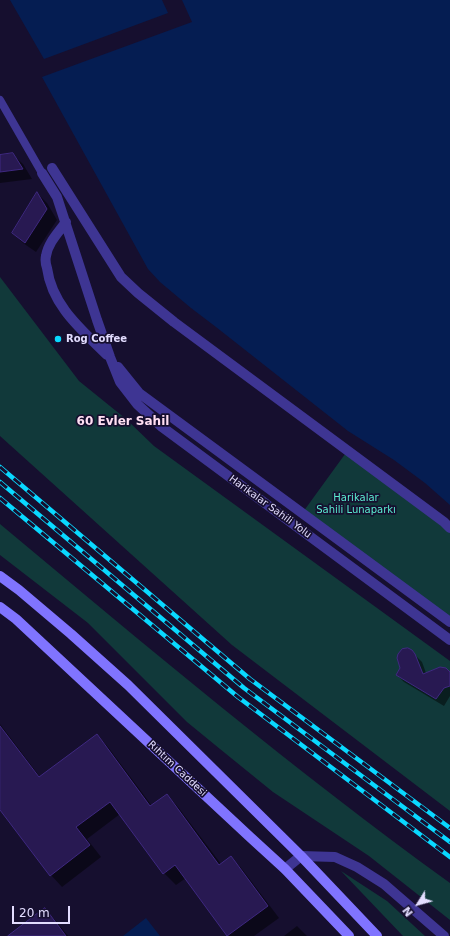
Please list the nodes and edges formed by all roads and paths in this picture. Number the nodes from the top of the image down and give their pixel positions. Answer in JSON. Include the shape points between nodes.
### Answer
{"nodes":[{"id":1,"x":0,"y":100,"type":"edge"},
{"id":2,"x":52,"y":168,"type":"dead end"},
{"id":3,"x":42,"y":173,"type":"joint"},
{"id":4,"x":66,"y":222,"type":"junction"},
{"id":5,"x":110,"y":357,"type":"junction"},
{"id":6,"x":450,"y":528,"type":"edge"},
{"id":7,"x":0,"y":576,"type":"edge"},
{"id":8,"x":0,"y":608,"type":"edge"},
{"id":9,"x":450,"y":622,"type":"edge"},
{"id":10,"x":450,"y":640,"type":"edge"},
{"id":11,"x":301,"y":856,"type":"junction"},
{"id":12,"x":285,"y":870,"type":"junction"},
{"id":13,"x":349,"y":936,"type":"edge"},
{"id":14,"x":377,"y":936,"type":"edge"},
{"id":15,"x":444,"y":936,"type":"edge"}],
"edges":[{"from":1,"to":3,"type":"lane"},
{"from":2,"to":6,"type":"street","via":[[121,277],[138,293]]},
{"from":3,"to":4,"type":"street","name":"Harikalar Sahili Yolu","via":[[57,197]]},
{"from":4,"to":5,"type":"street","name":"Harikalar Sahili Yolu"},
{"from":4,"to":5,"type":"street","name":"Harikalar Sahili Yolu","via":[[50,243],[46,257],[48,278],[58,301],[72,320]]},
{"from":5,"to":9,"type":"street","name":"Harikalar Sahili Yolu","via":[[138,393]]},
{"from":5,"to":10,"type":"street","name":"Harikalar Sahili Yolu","via":[[126,391],[162,427]]},
{"from":7,"to":11,"type":"main road","via":[[128,685]]},
{"from":8,"to":12,"type":"main road","name":"Rıhtım Caddesi","via":[[28,630]]},
{"from":11,"to":12,"type":"street"},
{"from":11,"to":14,"type":"main road"},
{"from":11,"to":15,"type":"street","via":[[335,857],[357,867],[384,884]]},
{"from":12,"to":13,"type":"main road","name":"Rıhtım Caddesi"}]}
